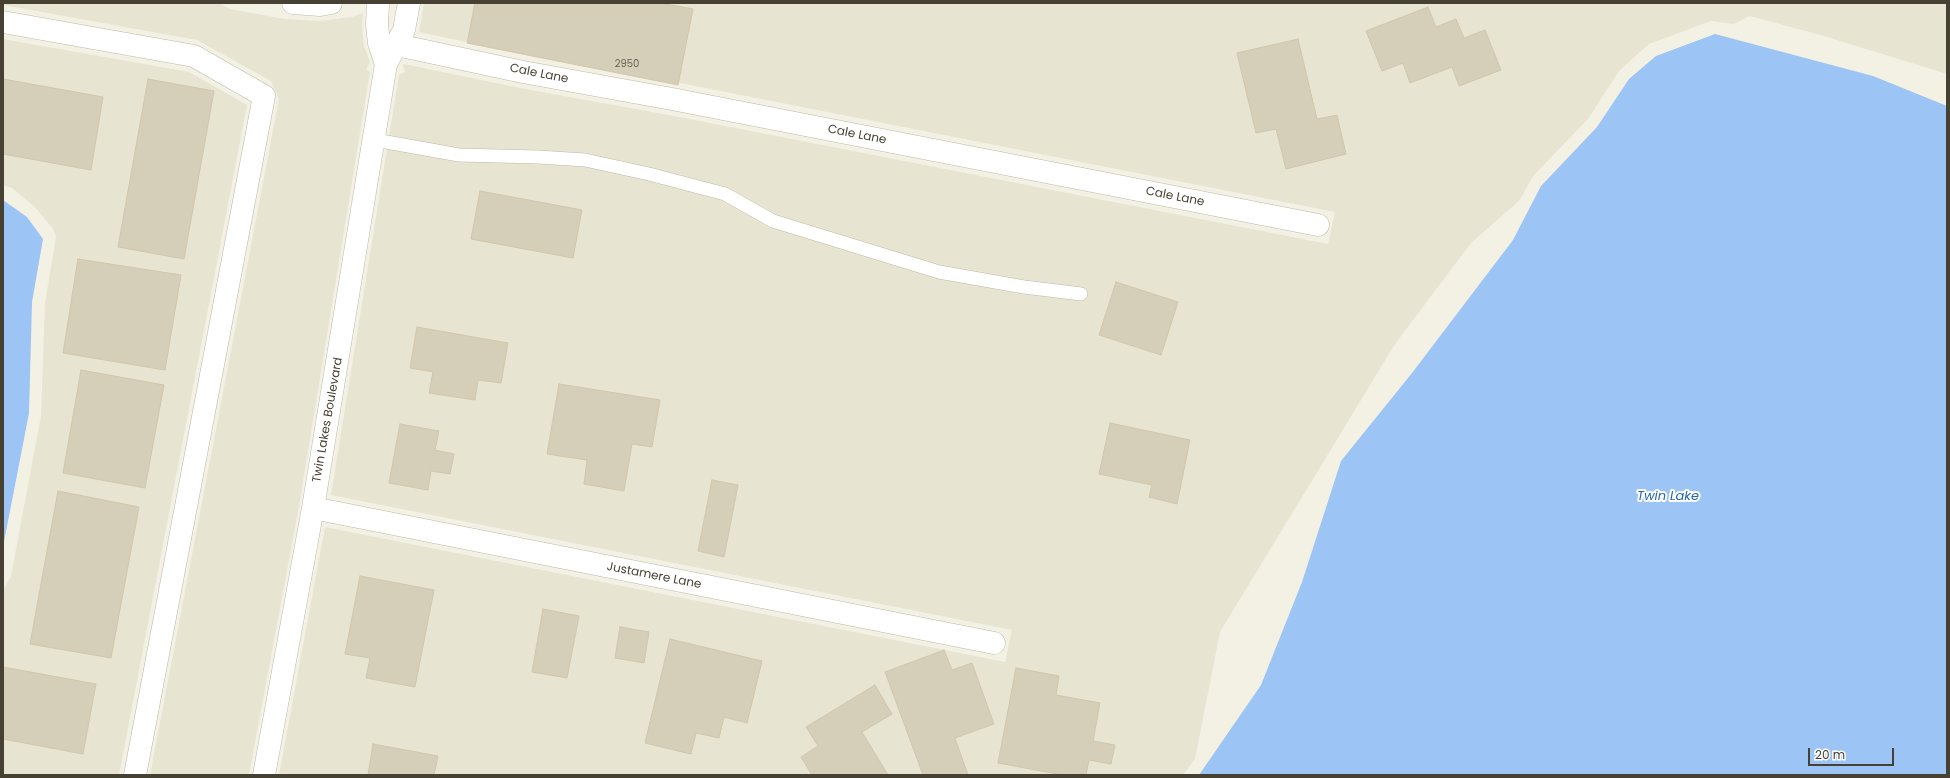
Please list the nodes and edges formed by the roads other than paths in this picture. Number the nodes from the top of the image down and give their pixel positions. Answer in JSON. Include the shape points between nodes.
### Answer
{"nodes":[{"id":1,"x":293,"y":3,"type":"edge"},
{"id":2,"x":331,"y":3,"type":"edge"},
{"id":3,"x":378,"y":3,"type":"edge"},
{"id":4,"x":409,"y":3,"type":"edge"},
{"id":5,"x":3,"y":22,"type":"edge"},
{"id":6,"x":397,"y":45,"type":"junction"},
{"id":7,"x":386,"y":64,"type":"junction"},
{"id":8,"x":375,"y":140,"type":"junction"},
{"id":9,"x":1318,"y":225,"type":"dead end"},
{"id":10,"x":1081,"y":294,"type":"dead end"},
{"id":11,"x":313,"y":508,"type":"junction"},
{"id":12,"x":994,"y":643,"type":"dead end"},
{"id":13,"x":135,"y":775,"type":"edge"},
{"id":14,"x":264,"y":775,"type":"edge"}],
"edges":[{"from":1,"to":2,"type":"street"},
{"from":3,"to":7,"type":"street","name":"Twin Lakes Boulevard","via":[[378,37]]},
{"from":4,"to":6,"type":"street","name":"Twin Lakes Boulevard","via":[[404,30]]},
{"from":5,"to":13,"type":"street","via":[[194,56],[264,96]]},
{"from":6,"to":7,"type":"street","name":"Twin Lakes Boulevard"},
{"from":6,"to":9,"type":"street","name":"Cale Lane","via":[[523,72],[695,103]]},
{"from":7,"to":8,"type":"street","name":"Twin Lakes Boulevard"},
{"from":8,"to":10,"type":"lane","via":[[459,155],[585,160],[725,194],[773,221],[939,272]]},
{"from":8,"to":11,"type":"street","name":"Twin Lakes Boulevard"},
{"from":11,"to":12,"type":"street","name":"Justamere Lane"},
{"from":11,"to":14,"type":"street","name":"Twin Lakes Boulevard"}]}
